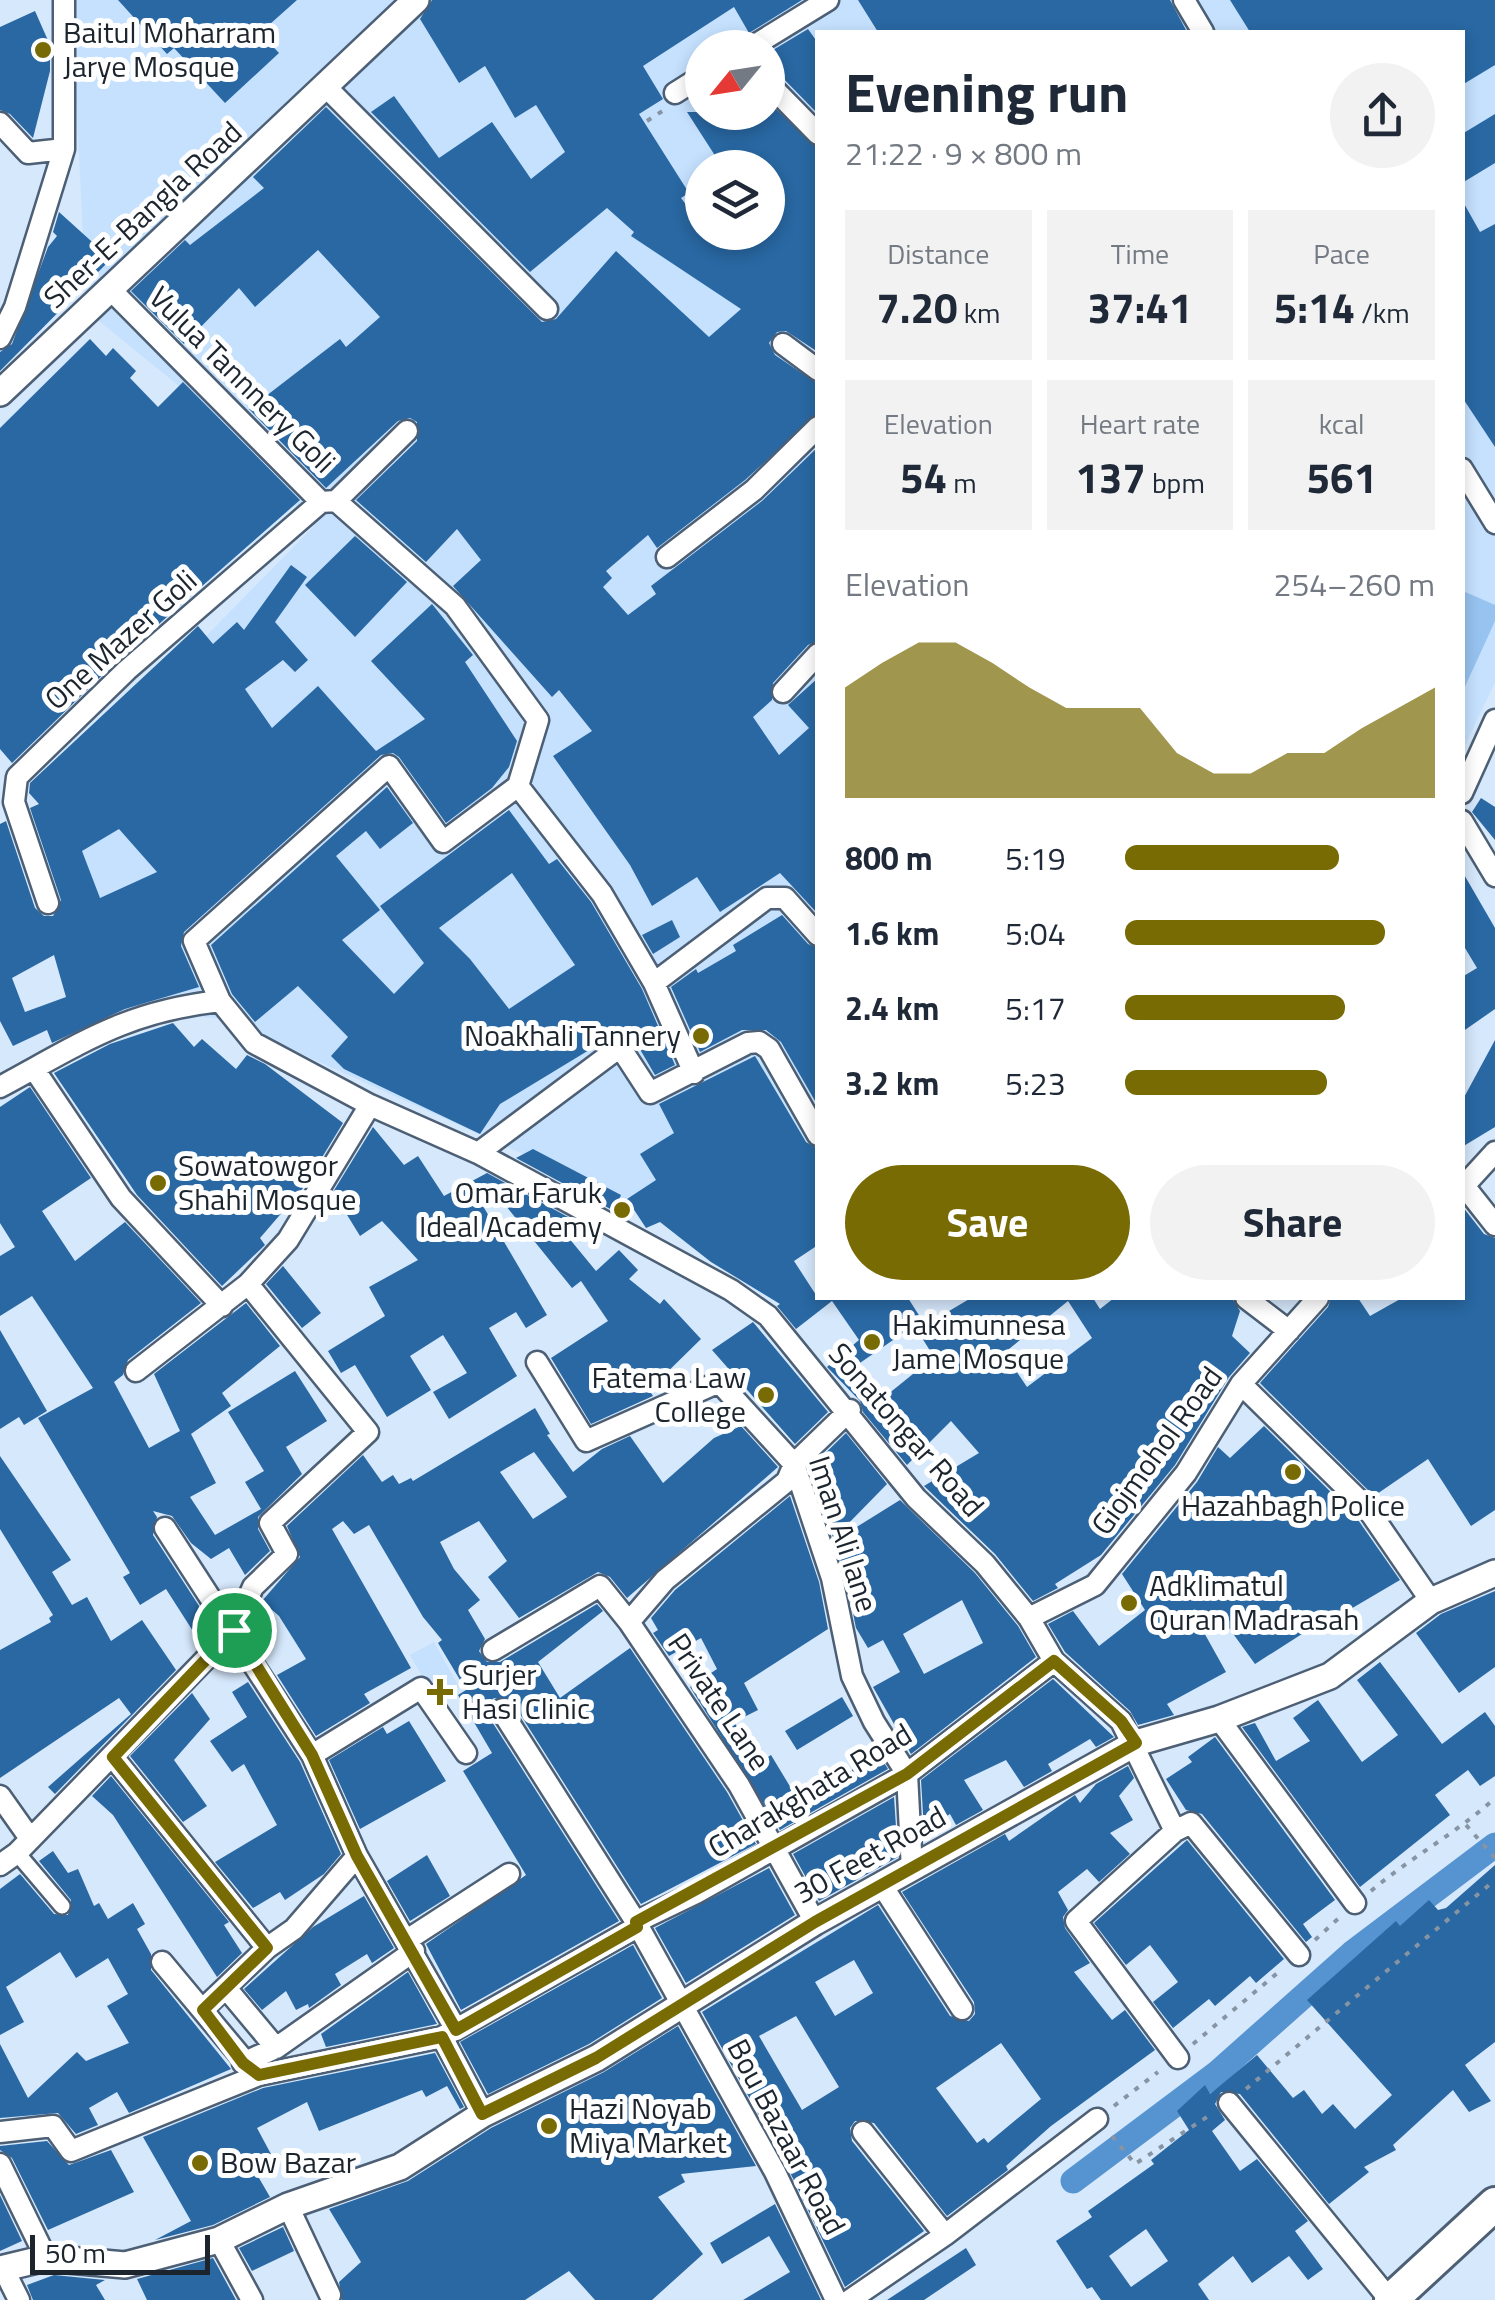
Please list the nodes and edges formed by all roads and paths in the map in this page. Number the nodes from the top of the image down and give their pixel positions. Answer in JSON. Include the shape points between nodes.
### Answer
{"nodes":[{"id":1,"x":64,"y":0,"type":"edge"},
{"id":2,"x":416,"y":0,"type":"edge"},
{"id":3,"x":828,"y":0,"type":"edge"},
{"id":4,"x":1184,"y":0,"type":"edge"},
{"id":5,"x":779,"y":30,"type":"edge"},
{"id":6,"x":1203,"y":30,"type":"edge"},
{"id":7,"x":685,"y":87,"type":"edge"},
{"id":8,"x":327,"y":88,"type":"junction"},
{"id":9,"x":675,"y":93,"type":"dead end"},
{"id":10,"x":785,"y":100,"type":"edge"},
{"id":11,"x":0,"y":123,"type":"edge"},
{"id":12,"x":815,"y":131,"type":"edge"},
{"id":13,"x":64,"y":149,"type":"junction"},
{"id":14,"x":110,"y":290,"type":"junction"},
{"id":15,"x":547,"y":309,"type":"dead end"},
{"id":16,"x":0,"y":338,"type":"edge"},
{"id":17,"x":784,"y":344,"type":"dead end"},
{"id":18,"x":815,"y":368,"type":"edge"},
{"id":19,"x":0,"y":394,"type":"edge"},
{"id":20,"x":407,"y":430,"type":"dead end"},
{"id":21,"x":815,"y":430,"type":"edge"},
{"id":22,"x":1465,"y":474,"type":"edge"},
{"id":23,"x":328,"y":501,"type":"junction"},
{"id":24,"x":1495,"y":524,"type":"edge"},
{"id":25,"x":667,"y":557,"type":"dead end"},
{"id":26,"x":815,"y":657,"type":"edge"},
{"id":27,"x":783,"y":692,"type":"dead end"},
{"id":28,"x":1495,"y":720,"type":"edge"},
{"id":29,"x":1465,"y":785,"type":"edge"},
{"id":30,"x":518,"y":786,"type":"junction"},
{"id":31,"x":1465,"y":826,"type":"edge"},
{"id":32,"x":1495,"y":876,"type":"edge"},
{"id":33,"x":48,"y":903,"type":"dead end"},
{"id":34,"x":815,"y":932,"type":"edge"},
{"id":35,"x":654,"y":984,"type":"junction"},
{"id":36,"x":220,"y":1001,"type":"junction"},
{"id":37,"x":34,"y":1069,"type":"junction"},
{"id":38,"x":694,"y":1073,"type":"junction"},
{"id":39,"x":0,"y":1087,"type":"edge"},
{"id":40,"x":370,"y":1105,"type":"junction"},
{"id":41,"x":815,"y":1131,"type":"edge"},
{"id":42,"x":1495,"y":1152,"type":"edge"},
{"id":43,"x":478,"y":1153,"type":"junction"},
{"id":44,"x":1465,"y":1187,"type":"edge"},
{"id":45,"x":1465,"y":1189,"type":"edge"},
{"id":46,"x":1495,"y":1226,"type":"edge"},
{"id":47,"x":248,"y":1284,"type":"junction"},
{"id":48,"x":1249,"y":1300,"type":"edge"},
{"id":49,"x":1316,"y":1300,"type":"edge"},
{"id":50,"x":222,"y":1306,"type":"junction"},
{"id":51,"x":1290,"y":1331,"type":"junction"},
{"id":52,"x":537,"y":1362,"type":"dead end"},
{"id":53,"x":136,"y":1370,"type":"dead end"},
{"id":54,"x":1241,"y":1384,"type":"junction"},
{"id":55,"x":850,"y":1410,"type":"junction"},
{"id":56,"x":794,"y":1464,"type":"junction"},
{"id":57,"x":166,"y":1528,"type":"dead end"},
{"id":58,"x":1493,"y":1574,"type":"edge"},
{"id":59,"x":1431,"y":1601,"type":"junction"},
{"id":60,"x":1029,"y":1618,"type":"junction"},
{"id":61,"x":629,"y":1622,"type":"junction"},
{"id":62,"x":234,"y":1630,"type":"junction"},
{"id":63,"x":492,"y":1650,"type":"dead end"},
{"id":64,"x":1054,"y":1661,"type":"junction"},
{"id":65,"x":500,"y":1710,"type":"dead end"},
{"id":66,"x":1219,"y":1718,"type":"junction"},
{"id":67,"x":1136,"y":1743,"type":"junction"},
{"id":68,"x":466,"y":1753,"type":"dead end"},
{"id":69,"x":312,"y":1755,"type":"junction"},
{"id":70,"x":113,"y":1757,"type":"junction"},
{"id":71,"x":907,"y":1774,"type":"junction"},
{"id":72,"x":0,"y":1796,"type":"edge"},
{"id":73,"x":1466,"y":1825,"type":"dead end"},
{"id":74,"x":1175,"y":1830,"type":"junction"},
{"id":75,"x":776,"y":1848,"type":"junction"},
{"id":76,"x":15,"y":1852,"type":"edge"},
{"id":77,"x":357,"y":1856,"type":"junction"},
{"id":78,"x":1495,"y":1858,"type":"edge"},
{"id":79,"x":912,"y":1870,"type":"junction"},
{"id":80,"x":510,"y":1874,"type":"dead end"},
{"id":81,"x":1495,"y":1880,"type":"edge"},
{"id":82,"x":881,"y":1884,"type":"junction"},
{"id":83,"x":1355,"y":1904,"type":"dead end"},
{"id":84,"x":62,"y":1906,"type":"dead end"},
{"id":85,"x":815,"y":1922,"type":"junction"},
{"id":86,"x":636,"y":1924,"type":"junction"},
{"id":87,"x":411,"y":1946,"type":"junction"},
{"id":88,"x":260,"y":1955,"type":"junction"},
{"id":89,"x":1299,"y":1955,"type":"dead end"},
{"id":90,"x":162,"y":1962,"type":"dead end"},
{"id":91,"x":226,"y":1988,"type":"junction"},
{"id":92,"x":682,"y":2004,"type":"junction"},
{"id":93,"x":962,"y":2009,"type":"dead end"},
{"id":94,"x":203,"y":2010,"type":"junction"},
{"id":95,"x":449,"y":2033,"type":"junction"},
{"id":96,"x":276,"y":2048,"type":"junction"},
{"id":97,"x":1178,"y":2058,"type":"dead end"},
{"id":98,"x":251,"y":2069,"type":"junction"},
{"id":99,"x":1229,"y":2103,"type":"junction"},
{"id":100,"x":482,"y":2114,"type":"junction"},
{"id":101,"x":1097,"y":2119,"type":"joint"},
{"id":102,"x":0,"y":2132,"type":"edge"},
{"id":103,"x":864,"y":2132,"type":"dead end"},
{"id":104,"x":0,"y":2164,"type":"edge"},
{"id":105,"x":1495,"y":2204,"type":"edge"},
{"id":106,"x":288,"y":2206,"type":"junction"},
{"id":107,"x":945,"y":2235,"type":"junction"},
{"id":108,"x":218,"y":2240,"type":"junction"},
{"id":109,"x":46,"y":2258,"type":"junction"},
{"id":110,"x":2,"y":2269,"type":"edge"},
{"id":111,"x":330,"y":2295,"type":"dead end"},
{"id":112,"x":1403,"y":2295,"type":"edge"},
{"id":113,"x":20,"y":2300,"type":"edge"},
{"id":114,"x":252,"y":2300,"type":"edge"},
{"id":115,"x":836,"y":2300,"type":"edge"},
{"id":116,"x":850,"y":2300,"type":"edge"}],
"edges":[{"from":1,"to":13,"type":"street"},
{"from":2,"to":8,"type":"street","name":"Sher-E-Bangla Road"},
{"from":3,"to":5,"type":"street"},
{"from":4,"to":6,"type":"street"},
{"from":7,"to":9,"type":"street"},
{"from":8,"to":14,"type":"street","name":"Sher-E-Bangla Road"},
{"from":8,"to":15,"type":"street"},
{"from":10,"to":12,"type":"street"},
{"from":11,"to":13,"type":"street","via":[[28,153]]},
{"from":13,"to":16,"type":"street"},
{"from":14,"to":19,"type":"street","name":"Sher-E-Bangla Road"},
{"from":14,"to":23,"type":"street","name":"Vulua Tannnery Goli"},
{"from":17,"to":18,"type":"street"},
{"from":20,"to":23,"type":"street","name":"One Mazer Goli"},
{"from":21,"to":25,"type":"street","via":[[754,490]]},
{"from":22,"to":24,"type":"street"},
{"from":23,"to":30,"type":"street","name":"Vulua Tannnery Goli","via":[[455,606],[538,720]]},
{"from":23,"to":33,"type":"street","name":"One Mazer Goli","via":[[127,670],[17,777],[14,802]]},
{"from":26,"to":27,"type":"street"},
{"from":28,"to":29,"type":"street"},
{"from":30,"to":35,"type":"street","via":[[602,894]]},
{"from":30,"to":36,"type":"street","name":"Sonatongar Road","via":[[442,842],[389,766],[194,941]]},
{"from":31,"to":32,"type":"street"},
{"from":34,"to":35,"type":"street","via":[[785,898],[767,898]]},
{"from":35,"to":38,"type":"street"},
{"from":36,"to":37,"type":"street","via":[[162,1008],[94,1033]]},
{"from":36,"to":40,"type":"street","name":"Sonatongar Road","via":[[254,1044]]},
{"from":37,"to":39,"type":"street"},
{"from":37,"to":50,"type":"street","via":[[122,1198]]},
{"from":38,"to":41,"type":"street","via":[[758,1042]]},
{"from":38,"to":43,"type":"street","via":[[650,1093],[620,1047]]},
{"from":40,"to":43,"type":"street","name":"Sonatongar Road"},
{"from":40,"to":47,"type":"street","via":[[288,1240]]},
{"from":42,"to":44,"type":"street"},
{"from":43,"to":55,"type":"street","name":"Sonatongar Road","via":[[731,1290],[768,1316]]},
{"from":45,"to":46,"type":"street"},
{"from":47,"to":50,"type":"street"},
{"from":47,"to":62,"type":"street","via":[[368,1432],[270,1522],[287,1554],[253,1587]]},
{"from":48,"to":51,"type":"street"},
{"from":49,"to":51,"type":"street","name":"Giojmohol Road"},
{"from":50,"to":53,"type":"street"},
{"from":51,"to":54,"type":"street","name":"Giojmohol Road"},
{"from":52,"to":56,"type":"street","name":"Iman Ali lane","via":[[586,1440],[719,1382]]},
{"from":54,"to":59,"type":"street","via":[[1368,1508]]},
{"from":54,"to":60,"type":"street","name":"Giojmohol Road","via":[[1186,1472],[1095,1585]]},
{"from":55,"to":56,"type":"street","name":"Private Lane"},
{"from":55,"to":60,"type":"street","name":"Sonatongar Road","via":[[916,1498],[986,1564]]},
{"from":56,"to":61,"type":"street","name":"Private Lane","via":[[788,1481],[665,1580]]},
{"from":56,"to":71,"type":"street","name":"Iman Ali lane","via":[[832,1578],[852,1676]]},
{"from":57,"to":62,"type":"street"},
{"from":58,"to":59,"type":"street","name":"30 Feet Road"},
{"from":59,"to":66,"type":"street","name":"30 Feet Road","via":[[1330,1676]]},
{"from":60,"to":64,"type":"street","name":"Sonatongar Road"},
{"from":61,"to":63,"type":"street","name":"Private Lane","via":[[600,1586]]},
{"from":61,"to":75,"type":"street","name":"Private Lane"},
{"from":62,"to":69,"type":"street"},
{"from":62,"to":70,"type":"street"},
{"from":64,"to":67,"type":"street","name":"Sonatongar Road"},
{"from":64,"to":71,"type":"street","name":"Charakghata Road"},
{"from":65,"to":86,"type":"street","name":"Bou Bazaar Road"},
{"from":66,"to":67,"type":"street","name":"30 Feet Road"},
{"from":66,"to":83,"type":"street"},
{"from":67,"to":74,"type":"street","name":"Sonatongar Road"},
{"from":67,"to":79,"type":"street","name":"30 Feet Road"},
{"from":68,"to":69,"type":"street","via":[[420,1688]]},
{"from":69,"to":77,"type":"street"},
{"from":70,"to":76,"type":"street"},
{"from":70,"to":88,"type":"street"},
{"from":71,"to":75,"type":"street","name":"Charakghata Road"},
{"from":71,"to":79,"type":"street"},
{"from":72,"to":76,"type":"street"},
{"from":73,"to":78,"type":"path"},
{"from":74,"to":89,"type":"street","via":[[1190,1822]]},
{"from":74,"to":97,"type":"street","via":[[1076,1921]]},
{"from":75,"to":85,"type":"street","name":"Private Lane"},
{"from":75,"to":86,"type":"street","name":"Charakghata Road"},
{"from":76,"to":84,"type":"street"},
{"from":77,"to":87,"type":"street"},
{"from":77,"to":88,"type":"street","via":[[294,1929]]},
{"from":79,"to":82,"type":"street","name":"30 Feet Road"},
{"from":80,"to":87,"type":"street"},
{"from":81,"to":99,"type":"path"},
{"from":82,"to":85,"type":"street","name":"30 Feet Road"},
{"from":82,"to":93,"type":"street"},
{"from":85,"to":92,"type":"street","name":"30 Feet Road"},
{"from":86,"to":92,"type":"street","name":"Bou Bazaar Road"},
{"from":86,"to":95,"type":"street","name":"Charakghata Road"},
{"from":87,"to":95,"type":"street"},
{"from":87,"to":96,"type":"street"},
{"from":88,"to":91,"type":"street"},
{"from":90,"to":94,"type":"street"},
{"from":91,"to":94,"type":"street"},
{"from":91,"to":96,"type":"street"},
{"from":92,"to":100,"type":"street","name":"30 Feet Road","via":[[596,2058]]},
{"from":92,"to":115,"type":"street","name":"Bou Bazaar Road"},
{"from":94,"to":98,"type":"street"},
{"from":95,"to":98,"type":"street","name":"Charakghata Road"},
{"from":95,"to":100,"type":"street"},
{"from":96,"to":98,"type":"street"},
{"from":98,"to":102,"type":"street","name":"Charakghata Road","via":[[71,2151],[53,2126]]},
{"from":99,"to":101,"type":"path","via":[[1135,2164]]},
{"from":99,"to":112,"type":"street"},
{"from":100,"to":106,"type":"street","name":"30 Feet Road","via":[[400,2168]]},
{"from":101,"to":107,"type":"street"},
{"from":103,"to":107,"type":"street"},
{"from":104,"to":109,"type":"street"},
{"from":105,"to":112,"type":"highway"},
{"from":106,"to":108,"type":"street","name":"30 Feet Road"},
{"from":106,"to":111,"type":"street"},
{"from":107,"to":116,"type":"street"},
{"from":108,"to":109,"type":"street","name":"30 Feet Road","via":[[124,2266]]},
{"from":108,"to":114,"type":"street"},
{"from":109,"to":110,"type":"street","name":"30 Feet Road"},
{"from":110,"to":113,"type":"street"}]}
